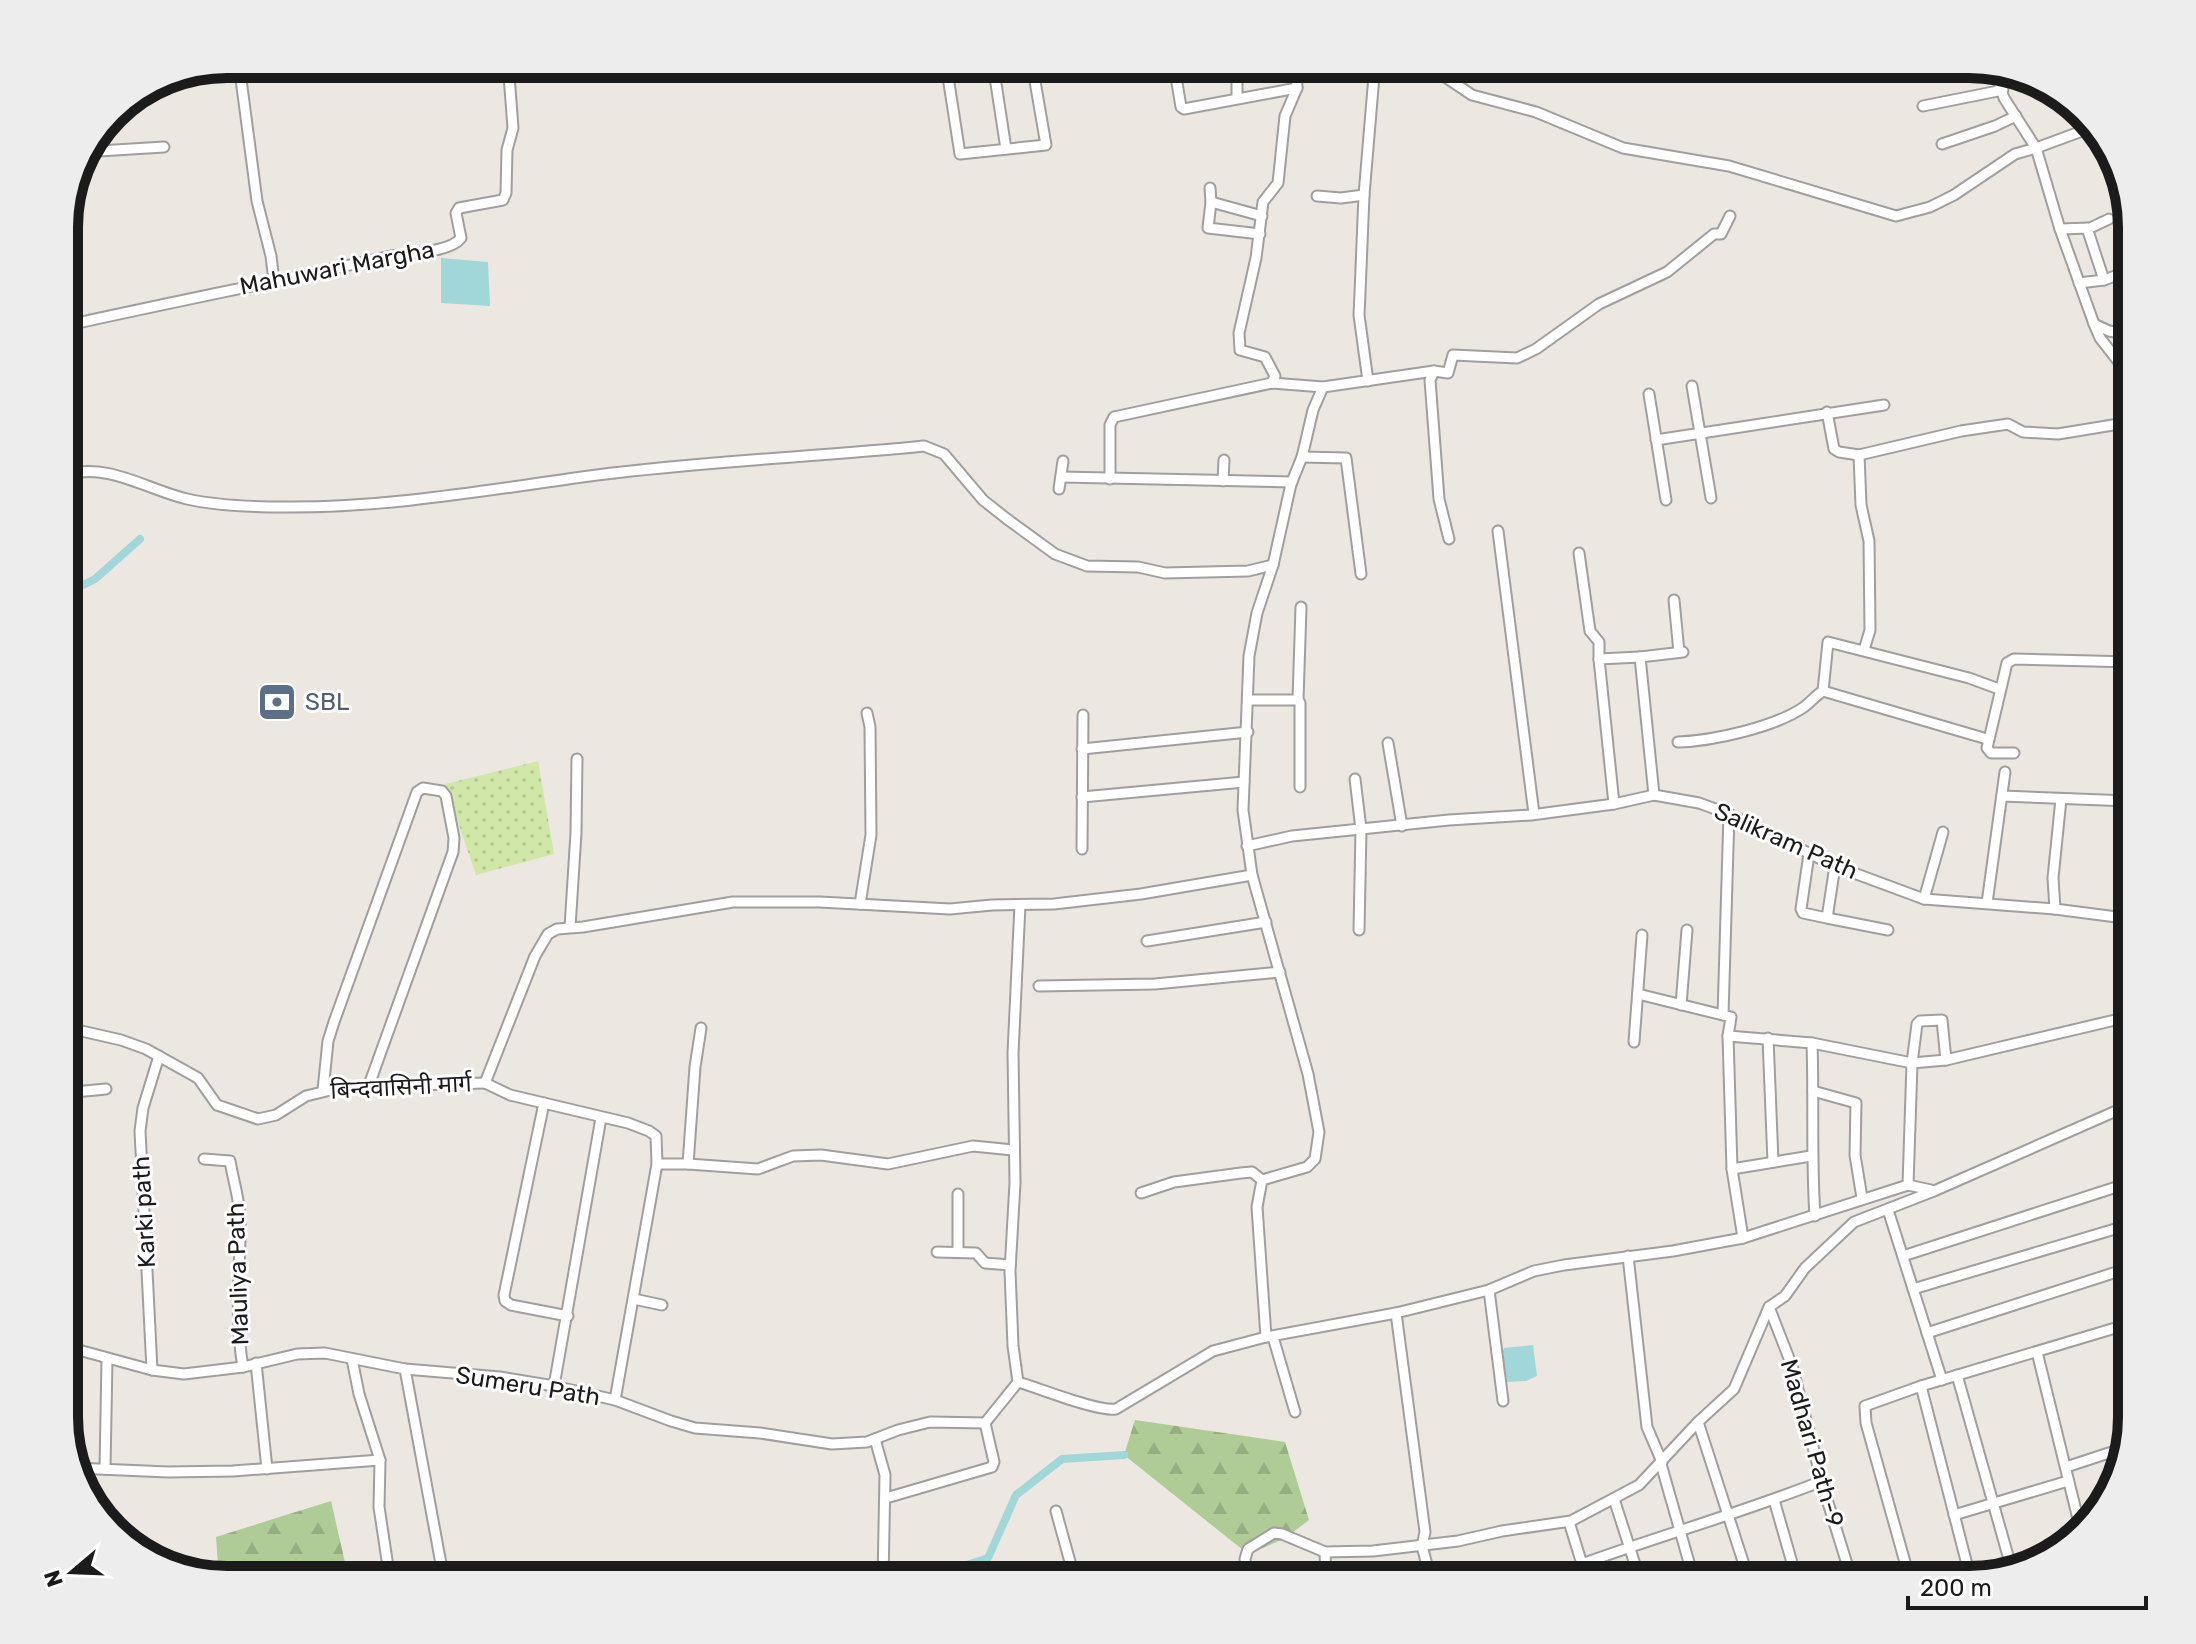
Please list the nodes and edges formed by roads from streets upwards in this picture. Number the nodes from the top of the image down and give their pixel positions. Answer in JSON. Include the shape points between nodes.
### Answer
{"nodes":[{"id":1,"x":241,"y":78,"type":"edge"},
{"id":2,"x":509,"y":78,"type":"edge"},
{"id":3,"x":948,"y":78,"type":"edge"},
{"id":4,"x":995,"y":78,"type":"edge"},
{"id":5,"x":1034,"y":78,"type":"edge"},
{"id":6,"x":1176,"y":78,"type":"edge"},
{"id":7,"x":1237,"y":78,"type":"edge"},
{"id":8,"x":1297,"y":78,"type":"edge"},
{"id":9,"x":1374,"y":78,"type":"edge"},
{"id":10,"x":1447,"y":78,"type":"edge"},
{"id":11,"x":1999,"y":81,"type":"edge"},
{"id":12,"x":1297,"y":88,"type":"junction"},
{"id":13,"x":2003,"y":90,"type":"junction"},
{"id":14,"x":1237,"y":98,"type":"junction"},
{"id":15,"x":1923,"y":106,"type":"dead end"},
{"id":16,"x":2016,"y":116,"type":"junction"},
{"id":17,"x":2082,"y":131,"type":"edge"},
{"id":18,"x":1942,"y":144,"type":"dead end"},
{"id":19,"x":164,"y":147,"type":"dead end"},
{"id":20,"x":2036,"y":148,"type":"junction"},
{"id":21,"x":1006,"y":149,"type":"junction"},
{"id":22,"x":99,"y":151,"type":"edge"},
{"id":23,"x":1210,"y":188,"type":"dead end"},
{"id":24,"x":1364,"y":195,"type":"junction"},
{"id":25,"x":1317,"y":196,"type":"dead end"},
{"id":26,"x":1211,"y":202,"type":"junction"},
{"id":27,"x":1262,"y":216,"type":"junction"},
{"id":28,"x":1730,"y":216,"type":"dead end"},
{"id":29,"x":2109,"y":219,"type":"dead end"},
{"id":30,"x":2087,"y":228,"type":"junction"},
{"id":31,"x":2060,"y":229,"type":"junction"},
{"id":32,"x":1260,"y":234,"type":"junction"},
{"id":33,"x":2118,"y":275,"type":"edge"},
{"id":34,"x":2104,"y":280,"type":"junction"},
{"id":35,"x":274,"y":281,"type":"junction"},
{"id":36,"x":2079,"y":283,"type":"junction"},
{"id":37,"x":78,"y":323,"type":"edge"},
{"id":38,"x":2094,"y":324,"type":"junction"},
{"id":39,"x":2118,"y":333,"type":"edge"},
{"id":40,"x":2118,"y":361,"type":"edge"},
{"id":41,"x":1434,"y":371,"type":"junction"},
{"id":42,"x":1368,"y":381,"type":"junction"},
{"id":43,"x":1272,"y":383,"type":"junction"},
{"id":44,"x":1692,"y":386,"type":"dead end"},
{"id":45,"x":1323,"y":387,"type":"junction"},
{"id":46,"x":1649,"y":394,"type":"dead end"},
{"id":47,"x":1884,"y":405,"type":"dead end"},
{"id":48,"x":1827,"y":412,"type":"junction"},
{"id":49,"x":2118,"y":424,"type":"edge"},
{"id":50,"x":1701,"y":433,"type":"junction"},
{"id":51,"x":1656,"y":440,"type":"junction"},
{"id":52,"x":1859,"y":455,"type":"junction"},
{"id":53,"x":1302,"y":457,"type":"junction"},
{"id":54,"x":1224,"y":460,"type":"dead end"},
{"id":55,"x":1063,"y":461,"type":"dead end"},
{"id":56,"x":78,"y":472,"type":"edge"},
{"id":57,"x":1061,"y":477,"type":"junction"},
{"id":58,"x":1110,"y":479,"type":"junction"},
{"id":59,"x":1223,"y":481,"type":"junction"},
{"id":60,"x":1292,"y":482,"type":"junction"},
{"id":61,"x":1059,"y":489,"type":"dead end"},
{"id":62,"x":1711,"y":498,"type":"dead end"},
{"id":63,"x":1666,"y":500,"type":"dead end"},
{"id":64,"x":1498,"y":531,"type":"dead end"},
{"id":65,"x":1449,"y":539,"type":"dead end"},
{"id":66,"x":1579,"y":553,"type":"dead end"},
{"id":67,"x":1273,"y":565,"type":"junction"},
{"id":68,"x":1361,"y":574,"type":"dead end"},
{"id":69,"x":1674,"y":600,"type":"dead end"},
{"id":70,"x":1301,"y":607,"type":"dead end"},
{"id":71,"x":1864,"y":650,"type":"junction"},
{"id":72,"x":1640,"y":657,"type":"junction"},
{"id":73,"x":1599,"y":659,"type":"junction"},
{"id":74,"x":2118,"y":662,"type":"edge"},
{"id":75,"x":1999,"y":689,"type":"junction"},
{"id":76,"x":1823,"y":691,"type":"junction"},
{"id":77,"x":1249,"y":700,"type":"junction"},
{"id":78,"x":1298,"y":700,"type":"junction"},
{"id":79,"x":867,"y":713,"type":"dead end"},
{"id":80,"x":1083,"y":715,"type":"dead end"},
{"id":81,"x":1248,"y":732,"type":"junction"},
{"id":82,"x":1987,"y":739,"type":"junction"},
{"id":83,"x":1678,"y":742,"type":"dead end"},
{"id":84,"x":1388,"y":743,"type":"dead end"},
{"id":85,"x":1082,"y":749,"type":"junction"},
{"id":86,"x":2014,"y":753,"type":"dead end"},
{"id":87,"x":577,"y":759,"type":"dead end"},
{"id":88,"x":2005,"y":772,"type":"dead end"},
{"id":89,"x":1355,"y":779,"type":"dead end"},
{"id":90,"x":1244,"y":782,"type":"junction"},
{"id":91,"x":1300,"y":787,"type":"dead end"},
{"id":92,"x":1654,"y":795,"type":"junction"},
{"id":93,"x":2002,"y":796,"type":"junction"},
{"id":94,"x":1082,"y":797,"type":"junction"},
{"id":95,"x":2061,"y":799,"type":"junction"},
{"id":96,"x":2118,"y":801,"type":"edge"},
{"id":97,"x":1614,"y":804,"type":"junction"},
{"id":98,"x":1534,"y":814,"type":"junction"},
{"id":99,"x":1729,"y":814,"type":"junction"},
{"id":100,"x":1402,"y":826,"type":"junction"},
{"id":101,"x":1361,"y":829,"type":"junction"},
{"id":102,"x":1943,"y":832,"type":"dead end"},
{"id":103,"x":1247,"y":846,"type":"junction"},
{"id":104,"x":1082,"y":849,"type":"dead end"},
{"id":105,"x":1809,"y":854,"type":"junction"},
{"id":106,"x":1835,"y":866,"type":"junction"},
{"id":107,"x":1252,"y":875,"type":"junction"},
{"id":108,"x":1924,"y":899,"type":"junction"},
{"id":109,"x":1987,"y":903,"type":"junction"},
{"id":110,"x":860,"y":904,"type":"junction"},
{"id":111,"x":1020,"y":905,"type":"junction"},
{"id":112,"x":2055,"y":909,"type":"junction"},
{"id":113,"x":2118,"y":917,"type":"edge"},
{"id":114,"x":1827,"y":918,"type":"junction"},
{"id":115,"x":1266,"y":922,"type":"junction"},
{"id":116,"x":570,"y":927,"type":"junction"},
{"id":117,"x":1359,"y":930,"type":"dead end"},
{"id":118,"x":1687,"y":930,"type":"dead end"},
{"id":119,"x":1888,"y":930,"type":"dead end"},
{"id":120,"x":1642,"y":935,"type":"dead end"},
{"id":121,"x":1147,"y":941,"type":"dead end"},
{"id":122,"x":1280,"y":972,"type":"junction"},
{"id":123,"x":1039,"y":986,"type":"dead end"},
{"id":124,"x":1638,"y":994,"type":"junction"},
{"id":125,"x":1681,"y":1005,"type":"junction"},
{"id":126,"x":1723,"y":1015,"type":"junction"},
{"id":127,"x":2118,"y":1019,"type":"edge"},
{"id":128,"x":701,"y":1028,"type":"dead end"},
{"id":129,"x":78,"y":1030,"type":"edge"},
{"id":130,"x":1728,"y":1036,"type":"junction"},
{"id":131,"x":1768,"y":1038,"type":"junction"},
{"id":132,"x":1634,"y":1042,"type":"dead end"},
{"id":133,"x":1812,"y":1043,"type":"junction"},
{"id":134,"x":159,"y":1056,"type":"junction"},
{"id":135,"x":1946,"y":1060,"type":"junction"},
{"id":136,"x":1912,"y":1063,"type":"junction"},
{"id":137,"x":485,"y":1083,"type":"junction"},
{"id":138,"x":369,"y":1085,"type":"junction"},
{"id":139,"x":106,"y":1089,"type":"dead end"},
{"id":140,"x":323,"y":1090,"type":"junction"},
{"id":141,"x":1813,"y":1091,"type":"junction"},
{"id":142,"x":78,"y":1092,"type":"edge"},
{"id":143,"x":544,"y":1103,"type":"junction"},
{"id":144,"x":2118,"y":1110,"type":"edge"},
{"id":145,"x":601,"y":1118,"type":"junction"},
{"id":146,"x":1013,"y":1150,"type":"junction"},
{"id":147,"x":1811,"y":1156,"type":"junction"},
{"id":148,"x":204,"y":1159,"type":"dead end"},
{"id":149,"x":1773,"y":1162,"type":"junction"},
{"id":150,"x":657,"y":1164,"type":"junction"},
{"id":151,"x":688,"y":1164,"type":"junction"},
{"id":152,"x":1732,"y":1169,"type":"junction"},
{"id":153,"x":1262,"y":1180,"type":"junction"},
{"id":154,"x":1908,"y":1185,"type":"junction"},
{"id":155,"x":2118,"y":1187,"type":"edge"},
{"id":156,"x":1934,"y":1191,"type":"junction"},
{"id":157,"x":1141,"y":1193,"type":"dead end"},
{"id":158,"x":958,"y":1194,"type":"dead end"},
{"id":159,"x":1862,"y":1198,"type":"junction"},
{"id":160,"x":1888,"y":1210,"type":"junction"},
{"id":161,"x":1815,"y":1216,"type":"junction"},
{"id":162,"x":2118,"y":1228,"type":"edge"},
{"id":163,"x":1743,"y":1238,"type":"junction"},
{"id":164,"x":937,"y":1252,"type":"dead end"},
{"id":165,"x":958,"y":1252,"type":"junction"},
{"id":166,"x":1628,"y":1256,"type":"junction"},
{"id":167,"x":1903,"y":1256,"type":"junction"},
{"id":168,"x":1010,"y":1265,"type":"junction"},
{"id":169,"x":2118,"y":1272,"type":"edge"},
{"id":170,"x":1913,"y":1289,"type":"junction"},
{"id":171,"x":1489,"y":1290,"type":"junction"},
{"id":172,"x":634,"y":1299,"type":"junction"},
{"id":173,"x":662,"y":1305,"type":"dead end"},
{"id":174,"x":1769,"y":1307,"type":"junction"},
{"id":175,"x":1396,"y":1313,"type":"junction"},
{"id":176,"x":568,"y":1316,"type":"junction"},
{"id":177,"x":2118,"y":1327,"type":"edge"},
{"id":178,"x":1927,"y":1333,"type":"junction"},
{"id":179,"x":1270,"y":1337,"type":"junction"},
{"id":180,"x":78,"y":1350,"type":"edge"},
{"id":181,"x":2037,"y":1352,"type":"junction"},
{"id":182,"x":107,"y":1359,"type":"junction"},
{"id":183,"x":352,"y":1359,"type":"junction"},
{"id":184,"x":256,"y":1363,"type":"junction"},
{"id":185,"x":243,"y":1367,"type":"junction"},
{"id":186,"x":405,"y":1369,"type":"junction"},
{"id":187,"x":152,"y":1370,"type":"junction"},
{"id":188,"x":1957,"y":1375,"type":"junction"},
{"id":189,"x":1942,"y":1380,"type":"junction"},
{"id":190,"x":1018,"y":1382,"type":"junction"},
{"id":191,"x":554,"y":1386,"type":"junction"},
{"id":192,"x":1921,"y":1386,"type":"junction"},
{"id":193,"x":615,"y":1400,"type":"junction"},
{"id":194,"x":1503,"y":1401,"type":"dead end"},
{"id":195,"x":1295,"y":1412,"type":"dead end"},
{"id":196,"x":1698,"y":1422,"type":"junction"},
{"id":197,"x":985,"y":1423,"type":"junction"},
{"id":198,"x":875,"y":1439,"type":"junction"},
{"id":199,"x":2114,"y":1451,"type":"edge"},
{"id":200,"x":380,"y":1460,"type":"junction"},
{"id":201,"x":1661,"y":1463,"type":"junction"},
{"id":202,"x":2066,"y":1467,"type":"junction"},
{"id":203,"x":87,"y":1468,"type":"edge"},
{"id":204,"x":105,"y":1469,"type":"junction"},
{"id":205,"x":267,"y":1469,"type":"junction"},
{"id":206,"x":1822,"y":1481,"type":"junction"},
{"id":207,"x":2068,"y":1481,"type":"junction"},
{"id":208,"x":886,"y":1498,"type":"junction"},
{"id":209,"x":1614,"y":1499,"type":"junction"},
{"id":210,"x":1774,"y":1500,"type":"junction"},
{"id":211,"x":1993,"y":1502,"type":"junction"},
{"id":212,"x":1056,"y":1511,"type":"dead end"},
{"id":213,"x":1727,"y":1513,"type":"junction"},
{"id":214,"x":1954,"y":1515,"type":"junction"},
{"id":215,"x":2078,"y":1518,"type":"edge"},
{"id":216,"x":1569,"y":1522,"type":"junction"},
{"id":217,"x":1679,"y":1530,"type":"junction"},
{"id":218,"x":1422,"y":1546,"type":"junction"},
{"id":219,"x":1630,"y":1547,"type":"junction"},
{"id":220,"x":1325,"y":1552,"type":"junction"},
{"id":221,"x":2009,"y":1561,"type":"edge"},
{"id":222,"x":1582,"y":1564,"type":"joint"},
{"id":223,"x":388,"y":1566,"type":"edge"},
{"id":224,"x":441,"y":1566,"type":"edge"},
{"id":225,"x":884,"y":1566,"type":"edge"},
{"id":226,"x":1071,"y":1566,"type":"edge"},
{"id":227,"x":1246,"y":1566,"type":"edge"},
{"id":228,"x":1326,"y":1566,"type":"edge"},
{"id":229,"x":1427,"y":1566,"type":"edge"},
{"id":230,"x":1636,"y":1566,"type":"edge"},
{"id":231,"x":1690,"y":1566,"type":"edge"},
{"id":232,"x":1744,"y":1566,"type":"edge"},
{"id":233,"x":1793,"y":1566,"type":"edge"},
{"id":234,"x":1848,"y":1566,"type":"edge"},
{"id":235,"x":1906,"y":1566,"type":"edge"},
{"id":236,"x":1967,"y":1566,"type":"edge"}],
"edges":[{"from":1,"to":35,"type":"street"},
{"from":2,"to":35,"type":"street","name":"Mahuwari Margha","via":[[513,128],[506,193],[497,203],[459,208],[460,242]]},
{"from":3,"to":21,"type":"street","via":[[960,154]]},
{"from":4,"to":21,"type":"street"},
{"from":5,"to":21,"type":"street","via":[[1046,145]]},
{"from":6,"to":14,"type":"street","via":[[1182,109]]},
{"from":7,"to":14,"type":"street"},
{"from":8,"to":12,"type":"street"},
{"from":9,"to":24,"type":"street"},
{"from":10,"to":20,"type":"street","via":[[1472,95],[1536,112],[1623,148],[1729,166],[1896,216],[1930,207],[2015,154]]},
{"from":11,"to":13,"type":"street"},
{"from":12,"to":14,"type":"street"},
{"from":12,"to":27,"type":"street","via":[[1285,116],[1278,183],[1263,202]]},
{"from":13,"to":15,"type":"street"},
{"from":13,"to":16,"type":"street"},
{"from":16,"to":18,"type":"street"},
{"from":16,"to":20,"type":"street"},
{"from":17,"to":20,"type":"street"},
{"from":19,"to":22,"type":"street"},
{"from":20,"to":31,"type":"street"},
{"from":23,"to":26,"type":"street"},
{"from":24,"to":25,"type":"street"},
{"from":24,"to":42,"type":"street","via":[[1359,315]]},
{"from":26,"to":27,"type":"street"},
{"from":26,"to":32,"type":"street","via":[[1208,228]]},
{"from":27,"to":32,"type":"street"},
{"from":28,"to":41,"type":"street","via":[[1721,234],[1714,234],[1667,272],[1599,304],[1536,349],[1517,358],[1453,355],[1448,373]]},
{"from":29,"to":30,"type":"street"},
{"from":30,"to":31,"type":"street"},
{"from":30,"to":34,"type":"street"},
{"from":31,"to":36,"type":"street"},
{"from":32,"to":43,"type":"street","via":[[1240,350],[1265,357],[1275,376]]},
{"from":33,"to":34,"type":"street"},
{"from":34,"to":36,"type":"street"},
{"from":35,"to":37,"type":"street","name":"Mahuwari Margha"},
{"from":36,"to":38,"type":"street"},
{"from":38,"to":39,"type":"street"},
{"from":38,"to":40,"type":"street"},
{"from":41,"to":42,"type":"street"},
{"from":41,"to":65,"type":"street","via":[[1430,380],[1439,499]]},
{"from":42,"to":45,"type":"street"},
{"from":43,"to":45,"type":"street"},
{"from":43,"to":58,"type":"street","via":[[1114,417]]},
{"from":44,"to":50,"type":"street"},
{"from":45,"to":53,"type":"street"},
{"from":46,"to":51,"type":"street"},
{"from":47,"to":48,"type":"street"},
{"from":48,"to":50,"type":"street"},
{"from":48,"to":52,"type":"street","via":[[1834,449]]},
{"from":49,"to":52,"type":"street","via":[[2058,434],[2023,432],[2008,424]]},
{"from":50,"to":51,"type":"street"},
{"from":50,"to":62,"type":"street"},
{"from":51,"to":63,"type":"street"},
{"from":52,"to":71,"type":"street","via":[[1869,541],[1870,630]]},
{"from":53,"to":60,"type":"street"},
{"from":53,"to":68,"type":"street","via":[[1346,458]]},
{"from":54,"to":59,"type":"street"},
{"from":55,"to":57,"type":"street"},
{"from":56,"to":67,"type":"street","via":[[88,469],[217,504],[285,507],[400,503],[669,468],[924,446],[944,454],[983,500],[1007,519],[1055,554],[1087,566],[1165,573],[1248,571]]},
{"from":57,"to":58,"type":"street"},
{"from":57,"to":61,"type":"street"},
{"from":58,"to":59,"type":"street"},
{"from":59,"to":60,"type":"street"},
{"from":60,"to":67,"type":"street"},
{"from":64,"to":98,"type":"street"},
{"from":66,"to":73,"type":"street"},
{"from":67,"to":77,"type":"street","via":[[1249,656]]},
{"from":69,"to":72,"type":"street","via":[[1681,652]]},
{"from":70,"to":78,"type":"street"},
{"from":71,"to":75,"type":"street"},
{"from":71,"to":76,"type":"street","via":[[1828,642]]},
{"from":72,"to":73,"type":"street"},
{"from":72,"to":92,"type":"street"},
{"from":73,"to":97,"type":"street"},
{"from":74,"to":75,"type":"street","via":[[2014,659],[2007,663]]},
{"from":75,"to":82,"type":"street"},
{"from":76,"to":82,"type":"street"},
{"from":76,"to":83,"type":"street","via":[[1804,707],[1769,723],[1705,741]]},
{"from":77,"to":78,"type":"street"},
{"from":77,"to":81,"type":"street"},
{"from":78,"to":91,"type":"street"},
{"from":79,"to":110,"type":"street","via":[[872,826]]},
{"from":80,"to":85,"type":"street"},
{"from":81,"to":85,"type":"street"},
{"from":81,"to":90,"type":"street"},
{"from":82,"to":86,"type":"street","via":[[1991,753]]},
{"from":84,"to":100,"type":"street"},
{"from":85,"to":94,"type":"street"},
{"from":87,"to":116,"type":"street"},
{"from":88,"to":93,"type":"street"},
{"from":89,"to":101,"type":"street"},
{"from":90,"to":94,"type":"street"},
{"from":90,"to":103,"type":"street"},
{"from":92,"to":97,"type":"street","name":"Salikram Path"},
{"from":92,"to":99,"type":"street","name":"Salikram Path"},
{"from":93,"to":95,"type":"street"},
{"from":93,"to":109,"type":"street"},
{"from":94,"to":104,"type":"street"},
{"from":95,"to":96,"type":"street"},
{"from":95,"to":112,"type":"street"},
{"from":97,"to":98,"type":"street","name":"Salikram Path"},
{"from":98,"to":100,"type":"street","name":"Salikram Path"},
{"from":99,"to":105,"type":"street","name":"Salikram Path"},
{"from":99,"to":126,"type":"street"},
{"from":100,"to":101,"type":"street","name":"Salikram Path"},
{"from":101,"to":103,"type":"street","name":"Salikram Path"},
{"from":101,"to":117,"type":"street"},
{"from":102,"to":108,"type":"street"},
{"from":103,"to":107,"type":"street"},
{"from":105,"to":106,"type":"street","name":"Salikram Path"},
{"from":105,"to":114,"type":"street","via":[[1801,911]]},
{"from":106,"to":108,"type":"street","name":"Salikram Path"},
{"from":106,"to":114,"type":"street"},
{"from":107,"to":111,"type":"street","via":[[1126,896]]},
{"from":107,"to":115,"type":"street"},
{"from":108,"to":109,"type":"street","name":"Salikram Path"},
{"from":109,"to":112,"type":"street","name":"Salikram Path"},
{"from":110,"to":111,"type":"street","via":[[950,909]]},
{"from":110,"to":116,"type":"street","via":[[733,902]]},
{"from":111,"to":146,"type":"street"},
{"from":112,"to":113,"type":"street","name":"Salikram Path"},
{"from":114,"to":119,"type":"street"},
{"from":115,"to":121,"type":"street"},
{"from":115,"to":122,"type":"street"},
{"from":116,"to":137,"type":"street","via":[[553,931],[541,944]]},
{"from":118,"to":125,"type":"street"},
{"from":120,"to":124,"type":"street"},
{"from":122,"to":123,"type":"street","via":[[1155,984]]},
{"from":122,"to":153,"type":"street","via":[[1319,1132],[1315,1159],[1307,1167]]},
{"from":124,"to":125,"type":"street"},
{"from":124,"to":132,"type":"street"},
{"from":125,"to":126,"type":"street"},
{"from":126,"to":130,"type":"street","via":[[1731,1017]]},
{"from":127,"to":135,"type":"street"},
{"from":128,"to":151,"type":"street"},
{"from":129,"to":134,"type":"street","name":"बिन्दवासिनी मार्ग"},
{"from":130,"to":131,"type":"street"},
{"from":130,"to":152,"type":"street"},
{"from":131,"to":133,"type":"street"},
{"from":131,"to":149,"type":"street"},
{"from":133,"to":136,"type":"street"},
{"from":133,"to":141,"type":"street"},
{"from":134,"to":140,"type":"street","name":"बिन्दवासिनी मार्ग","via":[[198,1078],[217,1105],[258,1119]]},
{"from":134,"to":187,"type":"street","name":"Karki path","via":[[140,1131]]},
{"from":135,"to":136,"type":"street"},
{"from":135,"to":136,"type":"street","via":[[1942,1020],[1920,1021]]},
{"from":136,"to":154,"type":"street"},
{"from":137,"to":138,"type":"street","name":"बिन्दवासिनी मार्ग"},
{"from":137,"to":143,"type":"street"},
{"from":138,"to":140,"type":"street","name":"बिन्दवासिनी मार्ग"},
{"from":138,"to":140,"type":"street","via":[[453,852],[442,791],[417,792],[328,1041]]},
{"from":139,"to":142,"type":"street"},
{"from":141,"to":147,"type":"street"},
{"from":141,"to":159,"type":"street","via":[[1856,1103],[1855,1155]]},
{"from":143,"to":145,"type":"street"},
{"from":143,"to":176,"type":"street","via":[[505,1299],[511,1305]]},
{"from":144,"to":156,"type":"street"},
{"from":145,"to":150,"type":"street","via":[[656,1136]]},
{"from":145,"to":176,"type":"street"},
{"from":146,"to":151,"type":"street","via":[[973,1146],[888,1164],[821,1155],[793,1156],[758,1169]]},
{"from":146,"to":168,"type":"street"},
{"from":147,"to":149,"type":"street"},
{"from":147,"to":161,"type":"street"},
{"from":148,"to":185,"type":"street","name":"Mauliya Path","via":[[230,1161],[240,1213]]},
{"from":149,"to":152,"type":"street"},
{"from":150,"to":151,"type":"street"},
{"from":150,"to":172,"type":"street"},
{"from":152,"to":163,"type":"street"},
{"from":153,"to":157,"type":"street","via":[[1252,1172],[1241,1173],[1174,1182]]},
{"from":153,"to":179,"type":"street","via":[[1257,1207]]},
{"from":154,"to":156,"type":"street"},
{"from":154,"to":159,"type":"street"},
{"from":155,"to":167,"type":"street"},
{"from":156,"to":160,"type":"street"},
{"from":158,"to":165,"type":"street"},
{"from":159,"to":161,"type":"street"},
{"from":160,"to":167,"type":"street"},
{"from":160,"to":174,"type":"street","via":[[1854,1222]]},
{"from":161,"to":163,"type":"street"},
{"from":162,"to":170,"type":"street"},
{"from":163,"to":166,"type":"street"},
{"from":164,"to":165,"type":"street"},
{"from":165,"to":168,"type":"street","via":[[976,1253],[989,1265]]},
{"from":166,"to":171,"type":"street","via":[[1534,1271]]},
{"from":166,"to":201,"type":"street","via":[[1647,1427]]},
{"from":167,"to":170,"type":"street"},
{"from":168,"to":190,"type":"street"},
{"from":169,"to":178,"type":"street"},
{"from":170,"to":178,"type":"street"},
{"from":171,"to":175,"type":"street"},
{"from":171,"to":194,"type":"street"},
{"from":172,"to":173,"type":"street"},
{"from":172,"to":193,"type":"street"},
{"from":174,"to":196,"type":"street","via":[[1734,1389]]},
{"from":174,"to":206,"type":"street","name":"Madhari Path-9","via":[[1792,1366]]},
{"from":175,"to":179,"type":"street"},
{"from":175,"to":218,"type":"street","via":[[1425,1532]]},
{"from":176,"to":191,"type":"street"},
{"from":177,"to":181,"type":"street"},
{"from":178,"to":189,"type":"street"},
{"from":179,"to":190,"type":"street","via":[[1213,1351],[1116,1409]]},
{"from":179,"to":195,"type":"street"},
{"from":180,"to":182,"type":"street","name":"Sumeru Path"},
{"from":181,"to":188,"type":"street"},
{"from":181,"to":202,"type":"street"},
{"from":182,"to":187,"type":"street","name":"Sumeru Path"},
{"from":182,"to":204,"type":"street"},
{"from":183,"to":184,"type":"street","name":"Sumeru Path","via":[[319,1352]]},
{"from":183,"to":186,"type":"street","name":"Sumeru Path"},
{"from":183,"to":200,"type":"street"},
{"from":184,"to":185,"type":"street","name":"Sumeru Path"},
{"from":184,"to":205,"type":"street"},
{"from":185,"to":187,"type":"street","name":"Sumeru Path","via":[[193,1374]]},
{"from":186,"to":191,"type":"street","name":"Sumeru Path"},
{"from":186,"to":224,"type":"street"},
{"from":188,"to":189,"type":"street"},
{"from":188,"to":211,"type":"street"},
{"from":189,"to":192,"type":"street"},
{"from":190,"to":197,"type":"street"},
{"from":191,"to":193,"type":"street","name":"Sumeru Path"},
{"from":192,"to":214,"type":"street"},
{"from":192,"to":235,"type":"street","via":[[1865,1406],[1864,1413]]},
{"from":193,"to":198,"type":"street","name":"Sumeru Path","via":[[695,1428],[832,1444]]},
{"from":196,"to":201,"type":"street"},
{"from":196,"to":213,"type":"street"},
{"from":197,"to":198,"type":"street","name":"Sumeru Path","via":[[930,1422]]},
{"from":197,"to":208,"type":"street","via":[[992,1467]]},
{"from":198,"to":208,"type":"street"},
{"from":199,"to":202,"type":"street"},
{"from":200,"to":205,"type":"street"},
{"from":200,"to":223,"type":"street","via":[[379,1507]]},
{"from":201,"to":209,"type":"street","via":[[1639,1485]]},
{"from":201,"to":217,"type":"street"},
{"from":202,"to":207,"type":"street"},
{"from":203,"to":204,"type":"street"},
{"from":204,"to":205,"type":"street"},
{"from":206,"to":210,"type":"street"},
{"from":206,"to":234,"type":"street","name":"Madhari Path-9"},
{"from":207,"to":211,"type":"street"},
{"from":207,"to":215,"type":"street"},
{"from":208,"to":225,"type":"street"},
{"from":209,"to":216,"type":"street"},
{"from":209,"to":219,"type":"street"},
{"from":210,"to":213,"type":"street"},
{"from":210,"to":233,"type":"street"},
{"from":211,"to":214,"type":"street"},
{"from":211,"to":221,"type":"street"},
{"from":212,"to":226,"type":"street"},
{"from":213,"to":217,"type":"street"},
{"from":213,"to":232,"type":"street"},
{"from":214,"to":236,"type":"street"},
{"from":216,"to":218,"type":"street"},
{"from":216,"to":222,"type":"street"},
{"from":217,"to":219,"type":"street"},
{"from":217,"to":231,"type":"street"},
{"from":218,"to":220,"type":"street"},
{"from":218,"to":229,"type":"street"},
{"from":219,"to":222,"type":"street"},
{"from":219,"to":230,"type":"street"},
{"from":220,"to":227,"type":"street","via":[[1274,1533],[1248,1549]]},
{"from":220,"to":228,"type":"street"}]}
